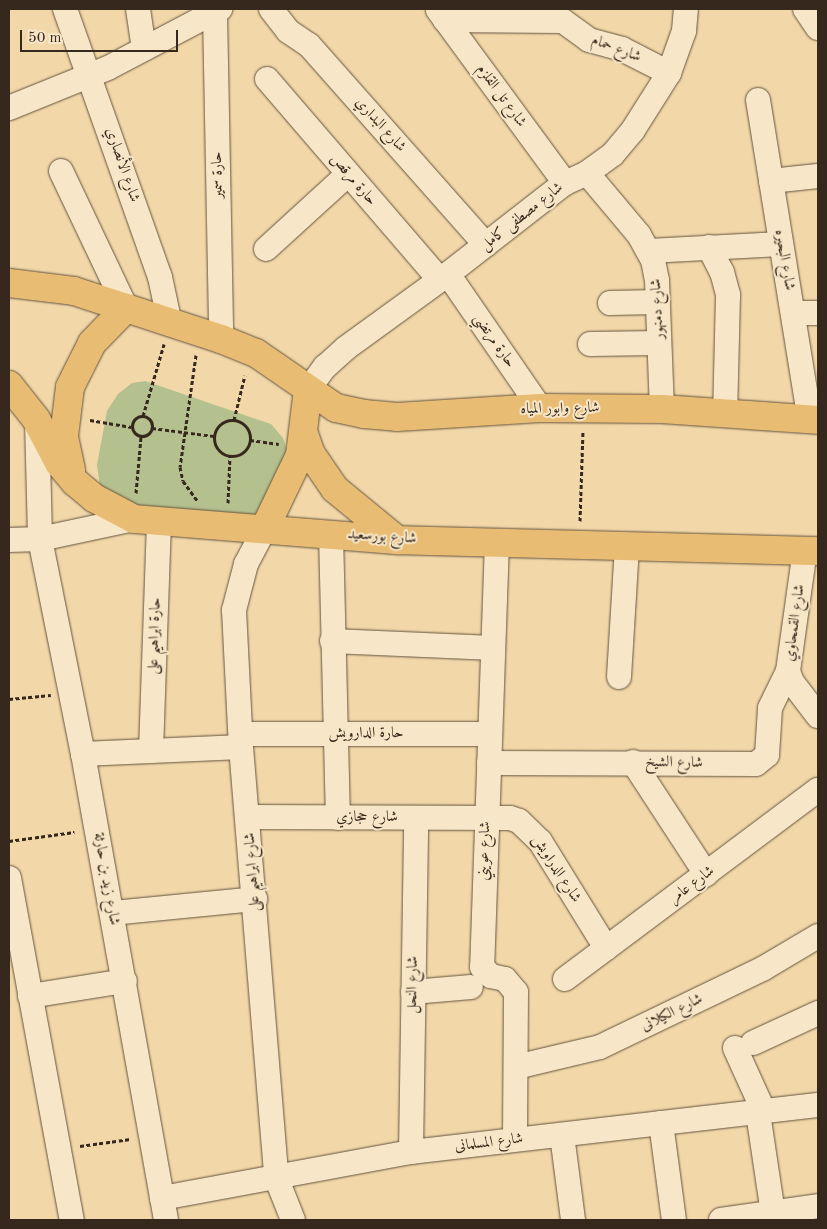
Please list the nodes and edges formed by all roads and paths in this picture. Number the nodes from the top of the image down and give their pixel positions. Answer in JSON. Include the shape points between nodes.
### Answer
{"nodes":[{"id":1,"x":65,"y":9,"type":"edge"},
{"id":2,"x":138,"y":9,"type":"edge"},
{"id":3,"x":271,"y":9,"type":"edge"},
{"id":4,"x":686,"y":9,"type":"edge"},
{"id":5,"x":805,"y":9,"type":"edge"},
{"id":6,"x":217,"y":10,"type":"edge"},
{"id":7,"x":441,"y":14,"type":"edge"},
{"id":8,"x":573,"y":17,"type":"edge"},
{"id":9,"x":818,"y":28,"type":"edge"},
{"id":10,"x":144,"y":50,"type":"junction"},
{"id":11,"x":669,"y":73,"type":"junction"},
{"id":12,"x":91,"y":76,"type":"junction"},
{"id":13,"x":267,"y":79,"type":"dead end"},
{"id":14,"x":758,"y":100,"type":"dead end"},
{"id":15,"x":9,"y":108,"type":"edge"},
{"id":16,"x":61,"y":171,"type":"dead end"},
{"id":17,"x":587,"y":172,"type":"junction"},
{"id":18,"x":348,"y":174,"type":"junction"},
{"id":19,"x":818,"y":176,"type":"edge"},
{"id":20,"x":770,"y":181,"type":"junction"},
{"id":21,"x":565,"y":183,"type":"junction"},
{"id":22,"x":781,"y":244,"type":"junction"},
{"id":23,"x":486,"y":245,"type":"junction"},
{"id":24,"x":709,"y":248,"type":"junction"},
{"id":25,"x":266,"y":249,"type":"dead end"},
{"id":26,"x":649,"y":251,"type":"junction"},
{"id":27,"x":444,"y":277,"type":"junction"},
{"id":28,"x":10,"y":279,"type":"edge"},
{"id":29,"x":658,"y":302,"type":"junction"},
{"id":30,"x":610,"y":303,"type":"dead end"},
{"id":31,"x":126,"y":308,"type":"junction"},
{"id":32,"x":793,"y":313,"type":"junction"},
{"id":33,"x":818,"y":313,"type":"edge"},
{"id":34,"x":170,"y":324,"type":"junction"},
{"id":35,"x":210,"y":336,"type":"junction"},
{"id":36,"x":659,"y":343,"type":"junction"},
{"id":37,"x":590,"y":344,"type":"dead end"},
{"id":38,"x":251,"y":351,"type":"junction"},
{"id":39,"x":9,"y":385,"type":"edge"},
{"id":40,"x":308,"y":390,"type":"junction"},
{"id":41,"x":540,"y":408,"type":"junction"},
{"id":42,"x":584,"y":408,"type":"junction"},
{"id":43,"x":662,"y":409,"type":"junction"},
{"id":44,"x":725,"y":414,"type":"junction"},
{"id":45,"x":143,"y":416,"type":"junction"},
{"id":46,"x":65,"y":417,"type":"junction"},
{"id":47,"x":36,"y":419,"type":"junction"},
{"id":48,"x":234,"y":420,"type":"junction"},
{"id":49,"x":814,"y":420,"type":"edge"},
{"id":50,"x":131,"y":427,"type":"junction"},
{"id":51,"x":152,"y":428,"type":"junction"},
{"id":52,"x":184,"y":434,"type":"junction"},
{"id":53,"x":304,"y":434,"type":"junction"},
{"id":54,"x":140,"y":436,"type":"junction"},
{"id":55,"x":214,"y":436,"type":"junction"},
{"id":56,"x":230,"y":456,"type":"junction"},
{"id":57,"x":75,"y":482,"type":"junction"},
{"id":58,"x":147,"y":521,"type":"junction"},
{"id":59,"x":222,"y":525,"type":"junction"},
{"id":60,"x":265,"y":528,"type":"junction"},
{"id":61,"x":331,"y":534,"type":"junction"},
{"id":62,"x":40,"y":539,"type":"junction"},
{"id":63,"x":9,"y":540,"type":"edge"},
{"id":64,"x":398,"y":540,"type":"junction"},
{"id":65,"x":497,"y":542,"type":"junction"},
{"id":66,"x":580,"y":544,"type":"junction"},
{"id":67,"x":626,"y":546,"type":"junction"},
{"id":68,"x":812,"y":550,"type":"edge"},
{"id":69,"x":332,"y":641,"type":"junction"},
{"id":70,"x":493,"y":648,"type":"junction"},
{"id":71,"x":788,"y":671,"type":"junction"},
{"id":72,"x":619,"y":677,"type":"dead end"},
{"id":73,"x":71,"y":693,"type":"junction"},
{"id":74,"x":9,"y":699,"type":"edge"},
{"id":75,"x":818,"y":716,"type":"edge"},
{"id":76,"x":335,"y":734,"type":"junction"},
{"id":77,"x":490,"y":734,"type":"junction"},
{"id":78,"x":241,"y":740,"type":"junction"},
{"id":79,"x":151,"y":751,"type":"junction"},
{"id":80,"x":83,"y":754,"type":"junction"},
{"id":81,"x":633,"y":762,"type":"junction"},
{"id":82,"x":489,"y":763,"type":"junction"},
{"id":83,"x":818,"y":790,"type":"edge"},
{"id":84,"x":248,"y":817,"type":"junction"},
{"id":85,"x":338,"y":818,"type":"junction"},
{"id":86,"x":416,"y":819,"type":"junction"},
{"id":87,"x":486,"y":819,"type":"junction"},
{"id":88,"x":97,"y":829,"type":"junction"},
{"id":89,"x":9,"y":841,"type":"edge"},
{"id":90,"x":706,"y":874,"type":"junction"},
{"id":91,"x":9,"y":878,"type":"edge"},
{"id":92,"x":255,"y":898,"type":"junction"},
{"id":93,"x":113,"y":913,"type":"junction"},
{"id":94,"x":818,"y":939,"type":"edge"},
{"id":95,"x":606,"y":948,"type":"junction"},
{"id":96,"x":565,"y":978,"type":"dead end"},
{"id":97,"x":125,"y":981,"type":"junction"},
{"id":98,"x":471,"y":987,"type":"dead end"},
{"id":99,"x":413,"y":992,"type":"junction"},
{"id":100,"x":30,"y":996,"type":"junction"},
{"id":101,"x":818,"y":1014,"type":"edge"},
{"id":102,"x":516,"y":1067,"type":"junction"},
{"id":103,"x":818,"y":1104,"type":"edge"},
{"id":104,"x":761,"y":1112,"type":"junction"},
{"id":105,"x":661,"y":1123,"type":"junction"},
{"id":106,"x":562,"y":1135,"type":"junction"},
{"id":107,"x":152,"y":1136,"type":"junction"},
{"id":108,"x":515,"y":1139,"type":"junction"},
{"id":109,"x":59,"y":1149,"type":"junction"},
{"id":110,"x":412,"y":1152,"type":"junction"},
{"id":111,"x":276,"y":1177,"type":"junction"},
{"id":112,"x":818,"y":1206,"type":"edge"},
{"id":113,"x":164,"y":1209,"type":"edge"},
{"id":114,"x":774,"y":1217,"type":"edge"},
{"id":115,"x":72,"y":1220,"type":"edge"},
{"id":116,"x":293,"y":1220,"type":"edge"},
{"id":117,"x":573,"y":1220,"type":"edge"},
{"id":118,"x":674,"y":1220,"type":"edge"},
{"id":119,"x":721,"y":1220,"type":"edge"}],
"edges":[{"from":1,"to":12,"type":"street","name":"شارع الأنصاري"},
{"from":2,"to":10,"type":"street"},
{"from":3,"to":23,"type":"street","name":"شارع البداري","via":[[288,31],[309,46]]},
{"from":4,"to":11,"type":"street","name":"شارع مصطفى كامل","via":[[680,45]]},
{"from":5,"to":9,"type":"street"},
{"from":6,"to":10,"type":"street"},
{"from":6,"to":35,"type":"street","name":"حارة سمير"},
{"from":7,"to":8,"type":"street","name":"شارع حمام"},
{"from":7,"to":21,"type":"street","name":"شارع تل القلزم"},
{"from":8,"to":11,"type":"street","name":"شارع حمام","via":[[589,40],[622,49]]},
{"from":10,"to":12,"type":"street"},
{"from":11,"to":17,"type":"street","name":"شارع مصطفى كامل","via":[[627,138]]},
{"from":12,"to":15,"type":"street"},
{"from":12,"to":34,"type":"street","name":"شارع الأنصاري","via":[[160,277]]},
{"from":13,"to":18,"type":"street","name":"حارة مرقص"},
{"from":14,"to":20,"type":"street","name":"شارع البحيره"},
{"from":16,"to":31,"type":"street"},
{"from":17,"to":21,"type":"street","name":"شارع مصطفى كامل"},
{"from":17,"to":26,"type":"street","name":"شارع دمنهور"},
{"from":18,"to":25,"type":"street"},
{"from":18,"to":27,"type":"street","name":"حارة مرقص"},
{"from":19,"to":20,"type":"street"},
{"from":20,"to":22,"type":"street","name":"شارع البحيره"},
{"from":21,"to":23,"type":"street","name":"شارع مصطفى كامل"},
{"from":22,"to":24,"type":"street"},
{"from":22,"to":32,"type":"street","name":"شارع البحيره"},
{"from":23,"to":27,"type":"street","name":"شارع مصطفى كامل"},
{"from":24,"to":26,"type":"street"},
{"from":24,"to":44,"type":"street","via":[[722,272],[728,295]]},
{"from":26,"to":29,"type":"street","name":"شارع دمنهور","via":[[655,270]]},
{"from":27,"to":40,"type":"street","name":"شارع مصطفى كامل","via":[[336,357]]},
{"from":27,"to":41,"type":"street","name":"حارة مرتضي"},
{"from":28,"to":31,"type":"main road","via":[[74,291]]},
{"from":29,"to":30,"type":"street"},
{"from":29,"to":36,"type":"street","name":"شارع دمنهور"},
{"from":31,"to":34,"type":"main road"},
{"from":31,"to":46,"type":"main road","via":[[92,343],[79,364],[70,387]]},
{"from":32,"to":33,"type":"street"},
{"from":32,"to":49,"type":"street","name":"شارع البحيره"},
{"from":34,"to":35,"type":"main road"},
{"from":34,"to":45,"type":"path"},
{"from":35,"to":38,"type":"main road"},
{"from":35,"to":52,"type":"path"},
{"from":36,"to":37,"type":"street"},
{"from":36,"to":43,"type":"street","name":"شارع دمنهور"},
{"from":38,"to":40,"type":"main road"},
{"from":38,"to":48,"type":"path"},
{"from":39,"to":47,"type":"main road","name":"شارع بورسعيد"},
{"from":40,"to":41,"type":"main road","name":"شارع وابور المياه","via":[[336,408],[397,417]]},
{"from":40,"to":53,"type":"main road"},
{"from":41,"to":42,"type":"main road","name":"شارع وابور المياه"},
{"from":42,"to":43,"type":"main road","name":"شارع وابور المياه"},
{"from":42,"to":66,"type":"path"},
{"from":43,"to":44,"type":"main road","name":"شارع وابور المياه"},
{"from":44,"to":49,"type":"main road","name":"شارع وابور المياه"},
{"from":45,"to":50,"type":"path","via":[[135,418]]},
{"from":45,"to":51,"type":"path","via":[[149,419]]},
{"from":46,"to":50,"type":"path"},
{"from":46,"to":57,"type":"main road","via":[[67,460]]},
{"from":47,"to":57,"type":"main road","name":"شارع بورسعيد","via":[[50,449]]},
{"from":47,"to":62,"type":"street","name":"شارع زيد بن حارثة"},
{"from":48,"to":55,"type":"path","via":[[221,424]]},
{"from":48,"to":56,"type":"path","via":[[246,427],[250,440],[243,452]]},
{"from":50,"to":54,"type":"path"},
{"from":51,"to":52,"type":"path"},
{"from":51,"to":54,"type":"path","via":[[146,436]]},
{"from":52,"to":55,"type":"path"},
{"from":52,"to":59,"type":"path","via":[[180,467],[183,481]]},
{"from":53,"to":60,"type":"main road","via":[[291,479]]},
{"from":53,"to":64,"type":"main road","via":[[318,466],[335,489]]},
{"from":54,"to":58,"type":"path"},
{"from":55,"to":56,"type":"path","via":[[218,450]]},
{"from":56,"to":59,"type":"path"},
{"from":57,"to":58,"type":"main road","name":"شارع بورسعيد","via":[[94,498]]},
{"from":58,"to":59,"type":"main road","name":"شارع بورسعيد"},
{"from":58,"to":62,"type":"street"},
{"from":58,"to":79,"type":"street","name":"حارة ابراهيم على"},
{"from":59,"to":60,"type":"main road","name":"شارع بورسعيد"},
{"from":60,"to":61,"type":"main road","name":"شارع بورسعيد"},
{"from":60,"to":78,"type":"street","name":"شارع ابراهيم على","via":[[246,564],[234,610]]},
{"from":61,"to":64,"type":"main road","name":"شارع بورسعيد"},
{"from":61,"to":69,"type":"street"},
{"from":62,"to":63,"type":"street"},
{"from":62,"to":73,"type":"street","name":"شارع زيد بن حارثة"},
{"from":64,"to":65,"type":"main road","name":"شارع بورسعيد"},
{"from":65,"to":66,"type":"main road","name":"شارع بورسعيد"},
{"from":65,"to":70,"type":"street","name":"شارع عويني"},
{"from":66,"to":67,"type":"main road","name":"شارع بورسعيد"},
{"from":67,"to":68,"type":"main road","name":"شارع بورسعيد"},
{"from":67,"to":72,"type":"street"},
{"from":68,"to":71,"type":"street","name":"شارع القمحاوي"},
{"from":69,"to":70,"type":"street"},
{"from":69,"to":76,"type":"street"},
{"from":70,"to":77,"type":"street","name":"شارع عويني"},
{"from":71,"to":75,"type":"street","name":"شارع القمحاوي","via":[[792,682]]},
{"from":71,"to":81,"type":"street","name":"شارع الشيخ","via":[[770,708],[767,755],[756,764]]},
{"from":73,"to":74,"type":"path"},
{"from":73,"to":80,"type":"street","name":"شارع زيد بن حارثة"},
{"from":76,"to":77,"type":"street","name":"حارة الدارويش"},
{"from":76,"to":78,"type":"street","name":"حارة الدارويش"},
{"from":76,"to":85,"type":"street"},
{"from":77,"to":82,"type":"street","name":"شارع عويني"},
{"from":78,"to":79,"type":"street","name":"حارة الدارويش"},
{"from":78,"to":84,"type":"street","name":"شارع ابراهيم على"},
{"from":79,"to":80,"type":"street","name":"حارة الدارويش"},
{"from":80,"to":88,"type":"street","name":"شارع زيد بن حارثة"},
{"from":81,"to":82,"type":"street","name":"شارع الشيخ"},
{"from":81,"to":90,"type":"street"},
{"from":82,"to":87,"type":"street","name":"شارع عويني"},
{"from":83,"to":90,"type":"street","name":"شارع عامر"},
{"from":84,"to":85,"type":"street","name":"شارع حجازي"},
{"from":84,"to":92,"type":"street","name":"شارع ابراهيم على"},
{"from":85,"to":86,"type":"street","name":"شارع حجازي"},
{"from":86,"to":87,"type":"street","name":"شارع حجازي"},
{"from":86,"to":99,"type":"street","name":"شارع النحل"},
{"from":87,"to":95,"type":"street","name":"شارع الدراويش","via":[[510,818],[529,828]]},
{"from":87,"to":102,"type":"street","name":"شارع عويني","via":[[482,967],[487,974],[510,982],[516,992]]},
{"from":88,"to":89,"type":"path"},
{"from":88,"to":93,"type":"street","name":"شارع زيد بن حارثة"},
{"from":90,"to":95,"type":"street","name":"شارع عامر"},
{"from":91,"to":100,"type":"street"},
{"from":92,"to":93,"type":"street"},
{"from":92,"to":111,"type":"street","name":"شارع ابراهيم على"},
{"from":93,"to":97,"type":"street","name":"شارع زيد بن حارثة"},
{"from":94,"to":102,"type":"street","name":"شارع الكيلانى","via":[[600,1047]]},
{"from":95,"to":96,"type":"street","name":"شارع عامر"},
{"from":97,"to":100,"type":"street"},
{"from":97,"to":107,"type":"street","name":"شارع زيد بن حارثة"},
{"from":98,"to":99,"type":"street"},
{"from":99,"to":110,"type":"street","name":"شارع النحل"},
{"from":100,"to":109,"type":"street"},
{"from":101,"to":104,"type":"street","via":[[744,1045]]},
{"from":102,"to":108,"type":"street","name":"شارع عويني"},
{"from":103,"to":104,"type":"street","name":"شارع المسلمانى"},
{"from":104,"to":105,"type":"street","name":"شارع المسلمانى"},
{"from":104,"to":114,"type":"street"},
{"from":105,"to":106,"type":"street","name":"شارع المسلمانى"},
{"from":105,"to":118,"type":"street"},
{"from":106,"to":108,"type":"street","name":"شارع المسلمانى"},
{"from":106,"to":117,"type":"street"},
{"from":107,"to":109,"type":"path"},
{"from":107,"to":113,"type":"street","name":"شارع زيد بن حارثة"},
{"from":108,"to":110,"type":"street","name":"شارع المسلمانى"},
{"from":109,"to":115,"type":"street"},
{"from":110,"to":111,"type":"street","name":"شارع المسلمانى"},
{"from":111,"to":113,"type":"street","name":"شارع المسلمانى"},
{"from":111,"to":116,"type":"street","name":"شارع ابراهيم على"},
{"from":112,"to":114,"type":"street"},
{"from":114,"to":119,"type":"street"}]}
